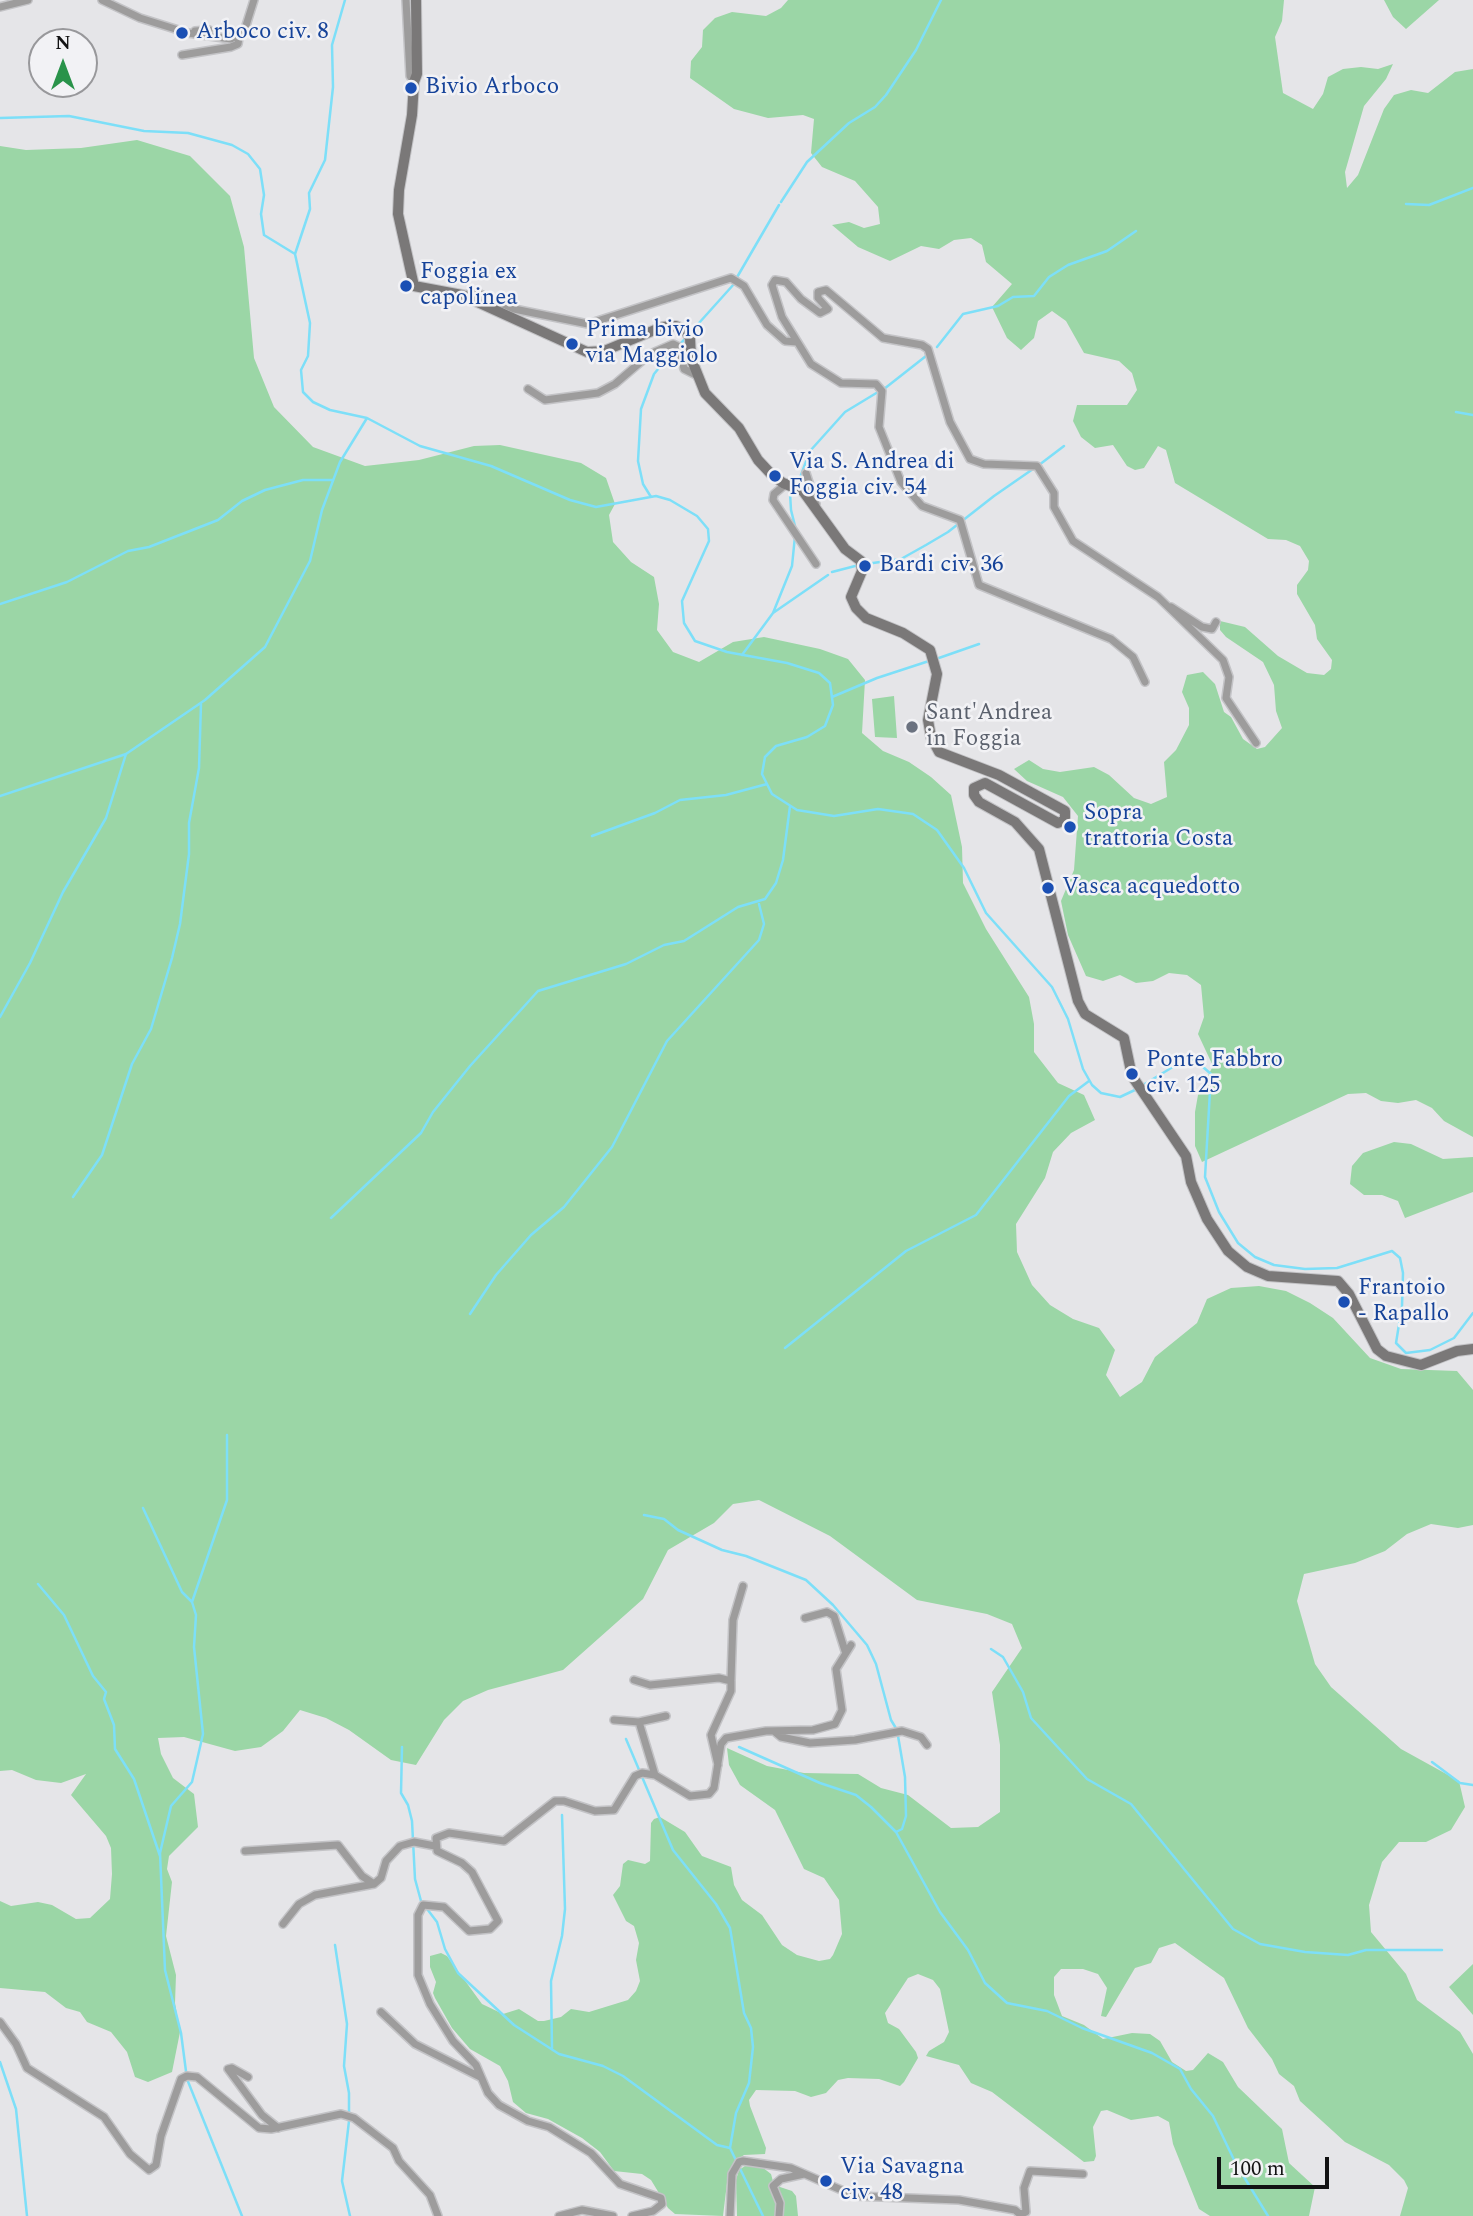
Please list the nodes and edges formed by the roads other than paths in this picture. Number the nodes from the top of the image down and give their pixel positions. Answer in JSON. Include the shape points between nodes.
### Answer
{"nodes":[{"id":1,"x":28,"y":0,"type":"edge"},
{"id":2,"x":102,"y":0,"type":"edge"},
{"id":3,"x":254,"y":0,"type":"edge"},
{"id":4,"x":406,"y":0,"type":"edge"},
{"id":5,"x":416,"y":0,"type":"edge"},
{"id":6,"x":0,"y":7,"type":"edge"},
{"id":7,"x":209,"y":30,"type":"dead end"},
{"id":8,"x":188,"y":33,"type":"junction"},
{"id":9,"x":239,"y":38,"type":"junction"},
{"id":10,"x":182,"y":55,"type":"dead end"},
{"id":11,"x":414,"y":82,"type":"junction"},
{"id":12,"x":462,"y":295,"type":"junction"},
{"id":13,"x":797,"y":342,"type":"junction"},
{"id":14,"x":696,"y":375,"type":"junction"},
{"id":15,"x":528,"y":389,"type":"dead end"},
{"id":16,"x":806,"y":473,"type":"dead end"},
{"id":17,"x":786,"y":484,"type":"junction"},
{"id":18,"x":816,"y":509,"type":"junction"},
{"id":19,"x":816,"y":564,"type":"dead end"},
{"id":20,"x":1164,"y":603,"type":"junction"},
{"id":21,"x":1216,"y":622,"type":"dead end"},
{"id":22,"x":1146,"y":682,"type":"dead end"},
{"id":23,"x":1256,"y":743,"type":"dead end"},
{"id":24,"x":1473,"y":1349,"type":"edge"},
{"id":25,"x":743,"y":1586,"type":"dead end"},
{"id":26,"x":805,"y":1618,"type":"dead end"},
{"id":27,"x":634,"y":1681,"type":"dead end"},
{"id":28,"x":731,"y":1681,"type":"junction"},
{"id":29,"x":666,"y":1716,"type":"dead end"},
{"id":30,"x":614,"y":1720,"type":"dead end"},
{"id":31,"x":639,"y":1722,"type":"junction"},
{"id":32,"x":774,"y":1731,"type":"junction"},
{"id":33,"x":927,"y":1745,"type":"dead end"},
{"id":34,"x":718,"y":1766,"type":"junction"},
{"id":35,"x":654,"y":1775,"type":"junction"},
{"id":36,"x":435,"y":1846,"type":"junction"},
{"id":37,"x":245,"y":1851,"type":"dead end"},
{"id":38,"x":374,"y":1884,"type":"junction"},
{"id":39,"x":283,"y":1924,"type":"dead end"},
{"id":40,"x":381,"y":2012,"type":"dead end"},
{"id":41,"x":0,"y":2022,"type":"edge"},
{"id":42,"x":248,"y":2077,"type":"dead end"},
{"id":43,"x":480,"y":2077,"type":"junction"},
{"id":44,"x":278,"y":2128,"type":"junction"},
{"id":45,"x":808,"y":2174,"type":"junction"},
{"id":46,"x":1083,"y":2174,"type":"dead end"},
{"id":47,"x":1022,"y":2215,"type":"edge"},
{"id":48,"x":438,"y":2216,"type":"edge"},
{"id":49,"x":559,"y":2216,"type":"edge"},
{"id":50,"x":613,"y":2216,"type":"edge"},
{"id":51,"x":632,"y":2216,"type":"edge"},
{"id":52,"x":730,"y":2216,"type":"edge"},
{"id":53,"x":779,"y":2216,"type":"edge"}],
"edges":[{"from":1,"to":6,"type":"street"},
{"from":2,"to":8,"type":"street"},
{"from":3,"to":9,"type":"street","via":[[249,23]]},
{"from":4,"to":11,"type":"street"},
{"from":5,"to":11,"type":"street"},
{"from":7,"to":8,"type":"street"},
{"from":8,"to":9,"type":"street"},
{"from":9,"to":10,"type":"street","via":[[231,47]]},
{"from":11,"to":12,"type":"street","via":[[398,214],[407,268],[414,286]]},
{"from":12,"to":13,"type":"street","via":[[478,293],[514,309],[589,324],[731,278],[744,286],[767,325],[785,341]]},
{"from":12,"to":14,"type":"street","via":[[587,352],[604,351],[662,327],[685,330]]},
{"from":13,"to":20,"type":"street","via":[[779,308],[772,285],[775,280],[786,282],[820,313],[828,309],[818,292],[826,290],[883,338],[928,349],[950,422],[970,459],[984,464],[1037,466],[1054,493],[1054,507],[1073,541]]},
{"from":13,"to":22,"type":"street","via":[[811,364],[841,383],[876,384],[882,391],[879,427],[901,482],[922,506],[960,520],[979,585],[1111,639],[1133,657]]},
{"from":14,"to":15,"type":"street","via":[[684,369],[680,347],[670,345],[650,354],[598,393],[545,400]]},
{"from":14,"to":17,"type":"street","via":[[705,393],[739,428],[758,460]]},
{"from":16,"to":18,"type":"street"},
{"from":17,"to":18,"type":"street","via":[[803,491]]},
{"from":17,"to":19,"type":"street","via":[[773,499]]},
{"from":18,"to":24,"type":"street","via":[[861,566],[851,597],[856,608],[866,618],[925,645],[933,657],[937,674],[928,720],[939,752],[999,775],[1065,811],[1065,820],[1058,823],[985,783],[974,788],[979,802],[1015,822],[1039,849],[1078,1001],[1091,1018],[1124,1038],[1132,1076],[1186,1156],[1191,1182],[1228,1251],[1247,1267],[1282,1279],[1338,1281],[1377,1349],[1407,1364],[1421,1366]]},
{"from":20,"to":21,"type":"street","via":[[1202,627],[1212,629]]},
{"from":20,"to":23,"type":"street","via":[[1223,660],[1229,677],[1226,698]]},
{"from":25,"to":28,"type":"street","via":[[733,1620]]},
{"from":26,"to":32,"type":"street","via":[[827,1612],[834,1615],[848,1648],[836,1669],[842,1710],[829,1727]]},
{"from":27,"to":28,"type":"street","via":[[650,1685],[719,1678]]},
{"from":28,"to":34,"type":"street","via":[[711,1735]]},
{"from":29,"to":31,"type":"street"},
{"from":30,"to":31,"type":"street"},
{"from":31,"to":35,"type":"street"},
{"from":32,"to":33,"type":"street","via":[[810,1743],[902,1731],[921,1737]]},
{"from":32,"to":34,"type":"street","via":[[726,1738]]},
{"from":34,"to":35,"type":"street","via":[[714,1788],[703,1797],[690,1796]]},
{"from":35,"to":36,"type":"street","via":[[635,1776],[614,1810],[595,1811],[555,1801],[504,1841],[449,1833],[436,1838]]},
{"from":36,"to":38,"type":"street","via":[[414,1842],[400,1846]]},
{"from":36,"to":43,"type":"street","via":[[472,1871],[498,1917],[497,1924],[479,1932],[463,1929],[451,1913],[435,1904],[423,1905],[418,1915],[419,1982]]},
{"from":37,"to":38,"type":"street","via":[[338,1845]]},
{"from":38,"to":39,"type":"street","via":[[315,1895],[299,1904]]},
{"from":40,"to":43,"type":"street","via":[[415,2044]]},
{"from":41,"to":44,"type":"street","via":[[27,2068],[104,2117],[138,2163],[149,2170],[156,2165],[161,2136],[181,2079],[187,2076],[197,2077],[215,2090],[259,2128]]},
{"from":42,"to":44,"type":"street","via":[[228,2069],[262,2115]]},
{"from":43,"to":51,"type":"street","via":[[499,2105],[549,2127],[591,2154],[620,2184],[661,2198],[662,2204],[653,2211]]},
{"from":44,"to":48,"type":"street","via":[[341,2114],[354,2118],[393,2148],[430,2195]]},
{"from":45,"to":47,"type":"street","via":[[855,2196],[959,2200]]},
{"from":45,"to":52,"type":"street","via":[[760,2162],[739,2162],[730,2184]]},
{"from":45,"to":53,"type":"street","via":[[775,2183]]},
{"from":46,"to":47,"type":"street","via":[[1030,2171]]},
{"from":49,"to":50,"type":"street","via":[[582,2210]]}]}
